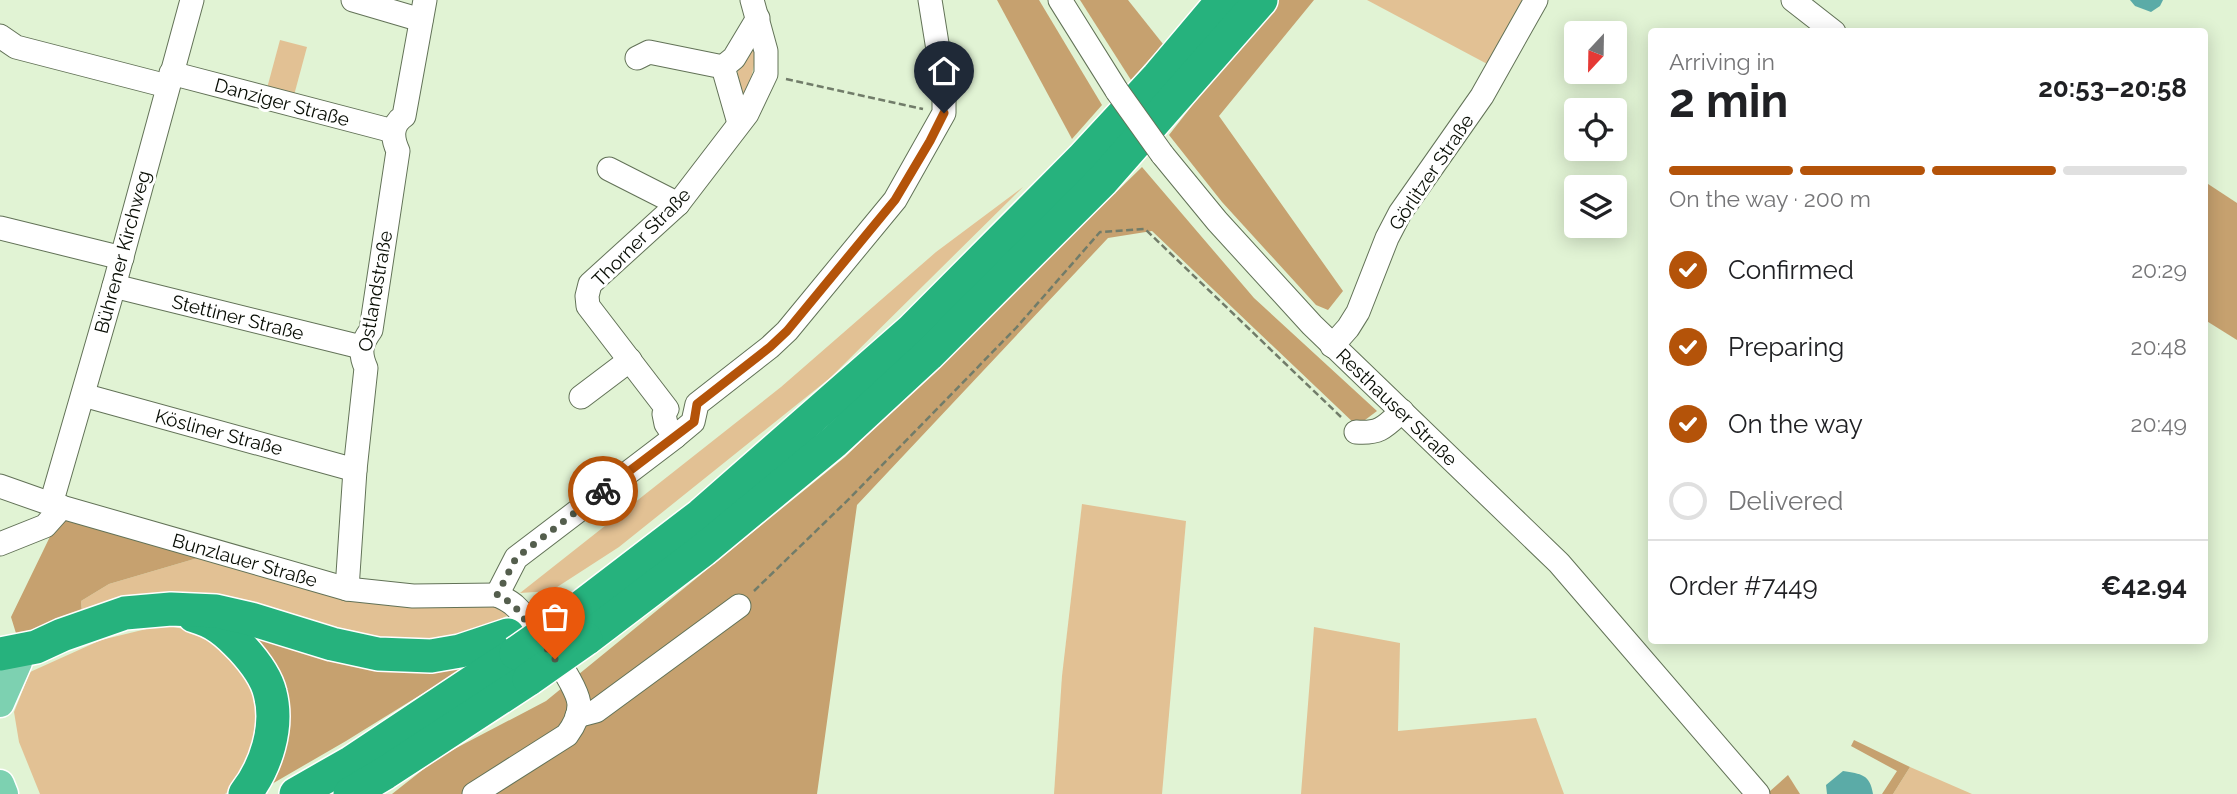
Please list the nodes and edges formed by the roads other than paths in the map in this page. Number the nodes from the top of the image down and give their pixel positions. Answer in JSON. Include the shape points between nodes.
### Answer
{"nodes":[{"id":1,"x":192,"y":0,"type":"edge"},
{"id":2,"x":353,"y":0,"type":"edge"},
{"id":3,"x":930,"y":0,"type":"edge"},
{"id":4,"x":1060,"y":0,"type":"edge"},
{"id":5,"x":1223,"y":0,"type":"edge"},
{"id":6,"x":1261,"y":0,"type":"edge"},
{"id":7,"x":1536,"y":0,"type":"edge"},
{"id":8,"x":1793,"y":0,"type":"edge"},
{"id":9,"x":755,"y":9,"type":"edge"},
{"id":10,"x":423,"y":10,"type":"edge"},
{"id":11,"x":1829,"y":28,"type":"edge"},
{"id":12,"x":0,"y":36,"type":"edge"},
{"id":13,"x":641,"y":51,"type":"dead end"},
{"id":14,"x":723,"y":67,"type":"junction"},
{"id":15,"x":169,"y":79,"type":"junction"},
{"id":16,"x":739,"y":123,"type":"junction"},
{"id":17,"x":393,"y":131,"type":"junction"},
{"id":18,"x":609,"y":169,"type":"dead end"},
{"id":19,"x":678,"y":204,"type":"junction"},
{"id":20,"x":0,"y":228,"type":"edge"},
{"id":21,"x":122,"y":258,"type":"junction"},
{"id":22,"x":114,"y":286,"type":"junction"},
{"id":23,"x":1332,"y":346,"type":"junction"},
{"id":24,"x":361,"y":348,"type":"junction"},
{"id":25,"x":630,"y":360,"type":"junction"},
{"id":26,"x":83,"y":395,"type":"junction"},
{"id":27,"x":581,"y":397,"type":"dead end"},
{"id":28,"x":697,"y":404,"type":"junction"},
{"id":29,"x":667,"y":408,"type":"junction"},
{"id":30,"x":1402,"y":411,"type":"junction"},
{"id":31,"x":1356,"y":432,"type":"road end"},
{"id":32,"x":675,"y":437,"type":"junction"},
{"id":33,"x":355,"y":470,"type":"junction"},
{"id":34,"x":0,"y":486,"type":"edge"},
{"id":35,"x":57,"y":505,"type":"junction"},
{"id":36,"x":0,"y":544,"type":"edge"},
{"id":37,"x":347,"y":589,"type":"junction"},
{"id":38,"x":497,"y":595,"type":"junction"},
{"id":39,"x":739,"y":606,"type":"road end"},
{"id":40,"x":171,"y":609,"type":"junction"},
{"id":41,"x":571,"y":620,"type":"junction"},
{"id":42,"x":518,"y":656,"type":"junction"},
{"id":43,"x":13,"y":659,"type":"edge"},
{"id":44,"x":0,"y":703,"type":"edge"},
{"id":45,"x":577,"y":716,"type":"junction"},
{"id":46,"x":0,"y":784,"type":"edge"},
{"id":47,"x":4,"y":794,"type":"edge"},
{"id":48,"x":245,"y":794,"type":"edge"},
{"id":49,"x":296,"y":794,"type":"edge"},
{"id":50,"x":350,"y":794,"type":"edge"},
{"id":51,"x":474,"y":794,"type":"edge"},
{"id":52,"x":1758,"y":794,"type":"edge"}],
"edges":[{"from":1,"to":15,"type":"street","name":"Bührener Kirchweg"},
{"from":2,"to":10,"type":"street"},
{"from":3,"to":28,"type":"street","via":[[944,87],[944,113],[935,131],[895,200],[787,331]]},
{"from":4,"to":23,"type":"street","name":"Resthauser Straße","bridge":true,"via":[[1162,154]]},
{"from":5,"to":41,"type":"highway","via":[[1082,159],[912,330],[701,515],[642,561],[618,562]]},
{"from":6,"to":41,"type":"highway","via":[[1029,256],[835,441],[703,550]]},
{"from":7,"to":23,"type":"street","name":"Görlitzer Straße","via":[[1482,96],[1400,213],[1358,312]]},
{"from":8,"to":11,"type":"street"},
{"from":9,"to":14,"type":"street","via":[[734,58]]},
{"from":9,"to":16,"type":"street","name":"Thorner Straße","via":[[766,51],[766,74]]},
{"from":10,"to":17,"type":"street","name":"Ostlandstraße","via":[[404,116]]},
{"from":12,"to":15,"type":"street","name":"Danziger Straße","via":[[16,47]]},
{"from":13,"to":14,"type":"street"},
{"from":14,"to":16,"type":"street"},
{"from":15,"to":17,"type":"street","name":"Danziger Straße"},
{"from":15,"to":21,"type":"street","name":"Bührener Kirchweg"},
{"from":16,"to":19,"type":"street","name":"Thorner Straße"},
{"from":17,"to":24,"type":"street","name":"Ostlandstraße","via":[[398,151],[371,330]]},
{"from":18,"to":19,"type":"street"},
{"from":19,"to":25,"type":"street","name":"Thorner Straße","via":[[590,284],[589,306]]},
{"from":20,"to":21,"type":"street"},
{"from":21,"to":22,"type":"street","name":"Bührener Kirchweg"},
{"from":22,"to":24,"type":"street","name":"Stettiner Straße"},
{"from":22,"to":26,"type":"street","name":"Bührener Kirchweg"},
{"from":23,"to":30,"type":"street","name":"Resthauser Straße"},
{"from":24,"to":33,"type":"street","name":"Ostlandstraße","via":[[366,368]]},
{"from":25,"to":27,"type":"street"},
{"from":25,"to":29,"type":"street","name":"Thorner Straße"},
{"from":26,"to":33,"type":"street","name":"Kösliner Straße"},
{"from":26,"to":35,"type":"street","name":"Bührener Kirchweg"},
{"from":28,"to":29,"type":"street"},
{"from":28,"to":32,"type":"street","via":[[694,422]]},
{"from":29,"to":32,"type":"street","name":"Thorner Straße","via":[[666,424]]},
{"from":30,"to":31,"type":"street","via":[[1381,430]]},
{"from":30,"to":52,"type":"street","name":"Resthauser Straße","via":[[1559,563]]},
{"from":32,"to":38,"type":"street","via":[[516,558]]},
{"from":33,"to":37,"type":"street","name":"Ostlandstraße"},
{"from":34,"to":35,"type":"street","name":"Bunzlauer Straße"},
{"from":35,"to":36,"type":"street","via":[[45,526]]},
{"from":35,"to":37,"type":"street","name":"Bunzlauer Straße"},
{"from":37,"to":38,"type":"street","name":"Bunzlauer Straße","via":[[413,596]]},
{"from":38,"to":45,"type":"street","via":[[519,610],[570,680],[580,707]]},
{"from":39,"to":45,"type":"street","via":[[596,711]]},
{"from":40,"to":42,"type":"highway","via":[[227,613],[378,654],[431,656],[460,651]]},
{"from":40,"to":43,"type":"highway","via":[[125,613],[62,635]]},
{"from":40,"to":48,"type":"highway","via":[[213,622],[223,630],[254,662],[270,692],[273,722],[268,752]]},
{"from":41,"to":42,"type":"highway"},
{"from":41,"to":42,"type":"highway","bridge":true},
{"from":42,"to":49,"type":"highway"},
{"from":42,"to":50,"type":"highway"},
{"from":43,"to":44,"type":"main road"},
{"from":45,"to":51,"type":"street","via":[[567,735]]},
{"from":46,"to":47,"type":"main road"}]}
